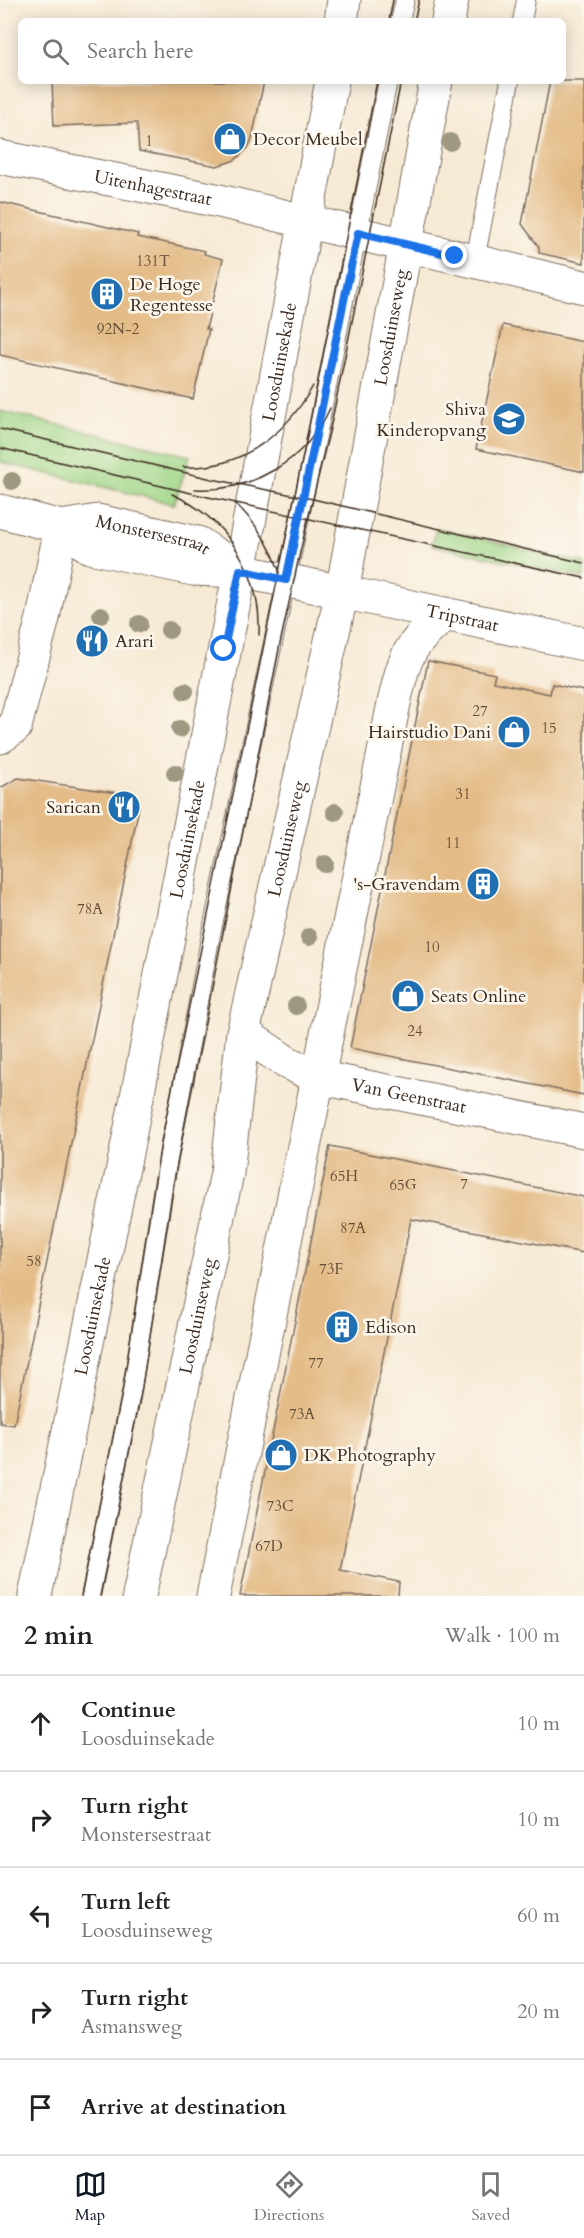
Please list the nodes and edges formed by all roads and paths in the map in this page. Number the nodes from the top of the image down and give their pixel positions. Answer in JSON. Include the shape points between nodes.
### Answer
{"nodes":[{"id":1,"x":344,"y":0,"type":"edge"},
{"id":2,"x":405,"y":0,"type":"edge"},
{"id":3,"x":452,"y":0,"type":"edge"},
{"id":4,"x":526,"y":0,"type":"edge"},
{"id":5,"x":341,"y":18,"type":"edge"},
{"id":6,"x":401,"y":18,"type":"edge"},
{"id":7,"x":449,"y":18,"type":"edge"},
{"id":8,"x":523,"y":18,"type":"edge"},
{"id":9,"x":332,"y":84,"type":"edge"},
{"id":10,"x":387,"y":84,"type":"edge"},
{"id":11,"x":435,"y":84,"type":"edge"},
{"id":12,"x":509,"y":84,"type":"edge"},
{"id":13,"x":0,"y":157,"type":"edge"},
{"id":14,"x":304,"y":221,"type":"junction"},
{"id":15,"x":358,"y":233,"type":"junction"},
{"id":16,"x":406,"y":244,"type":"junction"},
{"id":17,"x":476,"y":261,"type":"junction"},
{"id":18,"x":584,"y":287,"type":"edge"},
{"id":19,"x":0,"y":511,"type":"edge"},
{"id":20,"x":61,"y":527,"type":"junction"},
{"id":21,"x":240,"y":570,"type":"junction"},
{"id":22,"x":286,"y":580,"type":"junction"},
{"id":23,"x":342,"y":592,"type":"junction"},
{"id":24,"x":446,"y":614,"type":"junction"},
{"id":25,"x":584,"y":644,"type":"edge"},
{"id":26,"x":0,"y":737,"type":"edge"},
{"id":27,"x":243,"y":1034,"type":"junction"},
{"id":28,"x":317,"y":1077,"type":"junction"},
{"id":29,"x":584,"y":1131,"type":"edge"},
{"id":30,"x":35,"y":1596,"type":"edge"},
{"id":31,"x":91,"y":1596,"type":"edge"},
{"id":32,"x":139,"y":1596,"type":"edge"},
{"id":33,"x":213,"y":1596,"type":"edge"}],
"edges":[{"from":1,"to":5,"type":"main road"},
{"from":2,"to":6,"type":"lane"},
{"from":3,"to":7,"type":"main road"},
{"from":4,"to":8,"type":"lane"},
{"from":9,"to":14,"type":"main road","name":"Loosduinsekade"},
{"from":10,"to":15,"type":"lane"},
{"from":11,"to":16,"type":"main road","name":"Loosduinseweg"},
{"from":12,"to":17,"type":"lane"},
{"from":13,"to":14,"type":"main road","name":"Uitenhagestraat"},
{"from":14,"to":15,"type":"main road","name":"Uitenhagestraat"},
{"from":14,"to":21,"type":"main road","name":"Loosduinsekade"},
{"from":15,"to":16,"type":"main road","name":"Uitenhagestraat"},
{"from":15,"to":22,"type":"lane"},
{"from":16,"to":17,"type":"main road","name":"Uitenhagestraat"},
{"from":16,"to":23,"type":"main road","name":"Loosduinseweg"},
{"from":17,"to":18,"type":"main road","name":"Uitenhagestraat"},
{"from":19,"to":20,"type":"main road","name":"Monstersestraat"},
{"from":20,"to":21,"type":"main road","name":"Monstersestraat","via":[[98,521],[198,543]]},
{"from":20,"to":26,"type":"main road","via":[[15,727]]},
{"from":21,"to":22,"type":"main road","name":"Monstersestraat"},
{"from":21,"to":30,"type":"main road","name":"Loosduinsekade"},
{"from":22,"to":23,"type":"main road","name":"Monstersestraat"},
{"from":22,"to":31,"type":"lane","via":[[207,950],[164,1180],[131,1396]]},
{"from":23,"to":24,"type":"main road","name":"Tripstraat"},
{"from":23,"to":27,"type":"main road","name":"Loosduinseweg"},
{"from":24,"to":25,"type":"main road","name":"Tripstraat"},
{"from":24,"to":28,"type":"main road","via":[[422,634],[405,658]]},
{"from":27,"to":28,"type":"main road","name":"Van Geenstraat"},
{"from":27,"to":32,"type":"main road","name":"Loosduinseweg","via":[[227,1173]]},
{"from":28,"to":29,"type":"main road","name":"Van Geenstraat"},
{"from":28,"to":33,"type":"main road"}]}
